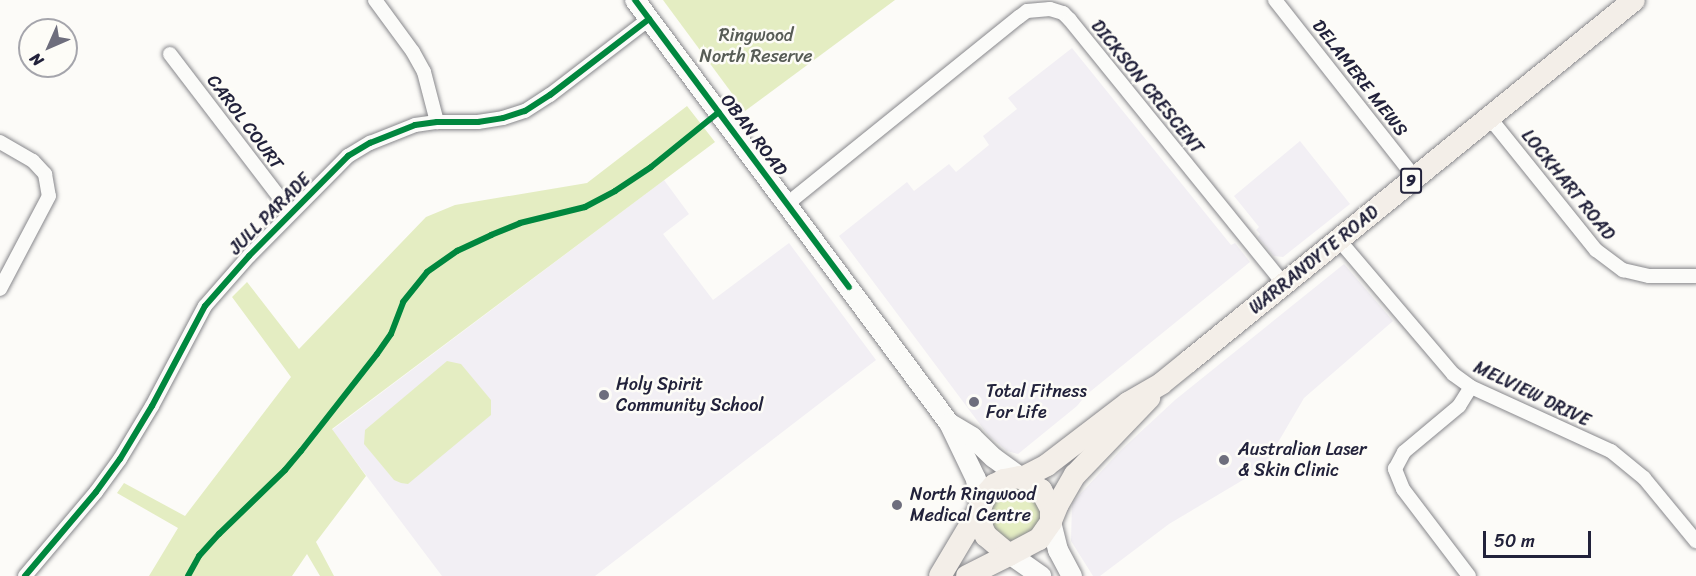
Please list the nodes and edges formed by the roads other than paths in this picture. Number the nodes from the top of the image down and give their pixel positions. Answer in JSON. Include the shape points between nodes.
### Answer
{"nodes":[{"id":1,"x":375,"y":0,"type":"edge"},
{"id":2,"x":635,"y":0,"type":"edge"},
{"id":3,"x":1275,"y":0,"type":"edge"},
{"id":4,"x":1634,"y":0,"type":"edge"},
{"id":5,"x":649,"y":19,"type":"junction"},
{"id":6,"x":170,"y":54,"type":"dead end"},
{"id":7,"x":1489,"y":117,"type":"junction"},
{"id":8,"x":437,"y":122,"type":"junction"},
{"id":9,"x":0,"y":142,"type":"edge"},
{"id":10,"x":1415,"y":178,"type":"junction"},
{"id":11,"x":788,"y":204,"type":"junction"},
{"id":12,"x":291,"y":212,"type":"junction"},
{"id":13,"x":1339,"y":240,"type":"junction"},
{"id":14,"x":1696,"y":276,"type":"edge"},
{"id":15,"x":1284,"y":284,"type":"junction"},
{"id":16,"x":0,"y":289,"type":"edge"},
{"id":17,"x":1162,"y":383,"type":"junction"},
{"id":18,"x":1471,"y":387,"type":"junction"},
{"id":19,"x":950,"y":423,"type":"junction"},
{"id":20,"x":1021,"y":477,"type":"junction"},
{"id":21,"x":980,"y":508,"type":"junction"},
{"id":22,"x":1051,"y":522,"type":"junction"},
{"id":23,"x":1696,"y":541,"type":"edge"},
{"id":24,"x":1010,"y":555,"type":"junction"},
{"id":25,"x":25,"y":576,"type":"edge"},
{"id":26,"x":940,"y":576,"type":"edge"},
{"id":27,"x":967,"y":576,"type":"edge"},
{"id":28,"x":1041,"y":576,"type":"edge"},
{"id":29,"x":1072,"y":576,"type":"edge"},
{"id":30,"x":1469,"y":576,"type":"edge"}],
"edges":[{"from":1,"to":8,"type":"street","via":[[424,72]]},
{"from":2,"to":5,"type":"main road","name":"OBAN ROAD"},
{"from":3,"to":10,"type":"street","name":"DELAMERE MEWS"},
{"from":4,"to":7,"type":"main road","name":"WARRANDYTE ROAD","number":"9"},
{"from":5,"to":8,"type":"street","name":"JULL PARADE","via":[[525,111],[478,122]]},
{"from":5,"to":11,"type":"main road","name":"OBAN ROAD"},
{"from":6,"to":12,"type":"street","name":"CAROL COURT"},
{"from":7,"to":10,"type":"main road","name":"WARRANDYTE ROAD","number":"9"},
{"from":7,"to":14,"type":"street","name":"LOCKHART ROAD","via":[[1596,250],[1623,270],[1649,276]]},
{"from":8,"to":12,"type":"street","name":"JULL PARADE","via":[[391,134],[348,156]]},
{"from":9,"to":16,"type":"street","via":[[33,161],[45,174],[49,196]]},
{"from":10,"to":13,"type":"main road","name":"WARRANDYTE ROAD","number":"9"},
{"from":11,"to":15,"type":"street","name":"DICKSON CRESCENT","via":[[1019,17],[1035,9],[1050,9],[1070,20]]},
{"from":11,"to":19,"type":"main road","name":"OBAN ROAD"},
{"from":12,"to":25,"type":"street","name":"JULL PARADE","via":[[205,306],[120,459]]},
{"from":13,"to":15,"type":"main road","name":"WARRANDYTE ROAD","number":"9"},
{"from":13,"to":18,"type":"street","name":"MELVIEW DRIVE","via":[[1453,374]]},
{"from":15,"to":17,"type":"main road","name":"WARRANDYTE ROAD","number":"9"},
{"from":17,"to":20,"type":"main road","name":"WARRANDYTE ROAD","number":"9","via":[[1128,403],[1047,465]]},
{"from":17,"to":22,"type":"main road","name":"WARRANDYTE ROAD","number":"9","via":[[1076,475]]},
{"from":18,"to":23,"type":"street","name":"MELVIEW DRIVE","via":[[1611,451],[1644,478]]},
{"from":18,"to":30,"type":"street","via":[[1459,406],[1404,452],[1395,469],[1403,489]]},
{"from":19,"to":20,"type":"main road","name":"OBAN ROAD"},
{"from":19,"to":21,"type":"main road","name":"OBAN ROAD","via":[[976,479]]},
{"from":20,"to":21,"type":"main road","number":"9","via":[[994,485]]},
{"from":20,"to":22,"type":"main road","via":[[1033,483],[1047,499]]},
{"from":21,"to":24,"type":"main road","via":[[986,536]]},
{"from":21,"to":26,"type":"main road","number":"9"},
{"from":22,"to":24,"type":"main road","number":"9","via":[[1039,539]]},
{"from":22,"to":29,"type":"main road","via":[[1058,550]]},
{"from":24,"to":27,"type":"main road","number":"9"},
{"from":24,"to":28,"type":"main road"}]}
